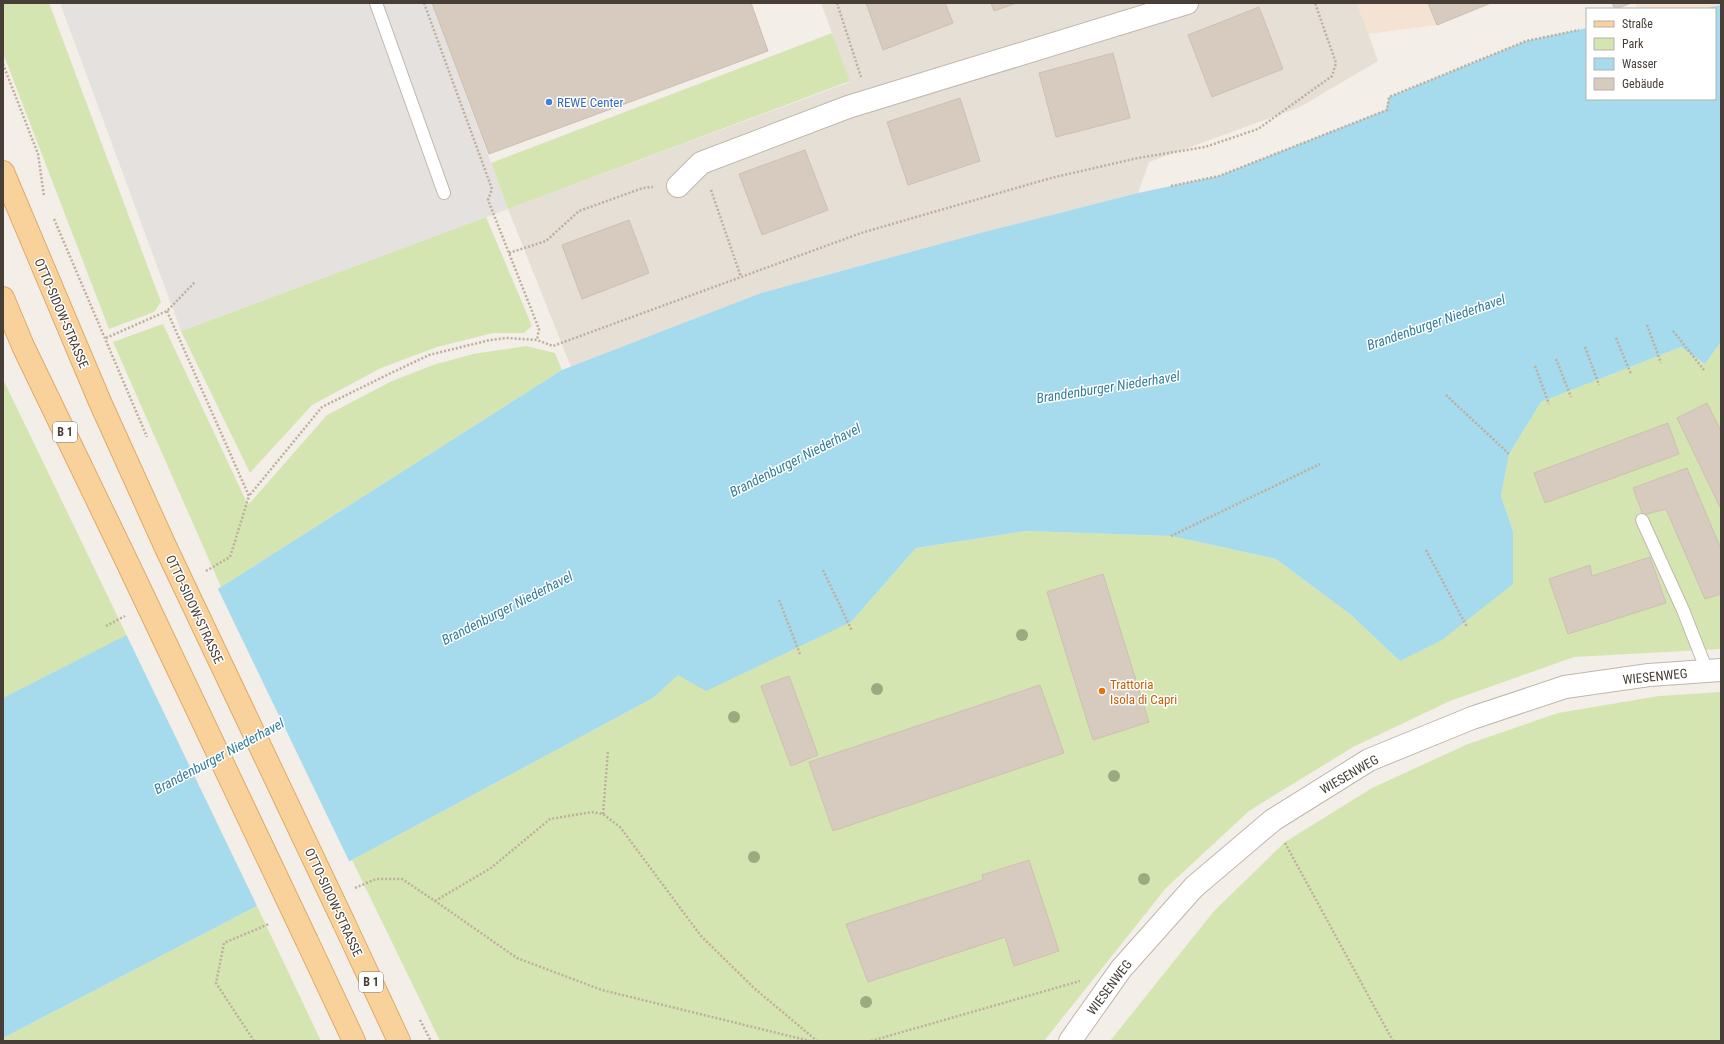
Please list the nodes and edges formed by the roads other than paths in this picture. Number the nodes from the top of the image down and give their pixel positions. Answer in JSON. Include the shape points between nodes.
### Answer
{"nodes":[{"id":1,"x":376,"y":3,"type":"edge"},
{"id":2,"x":1187,"y":3,"type":"edge"},
{"id":3,"x":3,"y":172,"type":"edge"},
{"id":4,"x":678,"y":186,"type":"road end"},
{"id":5,"x":444,"y":193,"type":"dead end"},
{"id":6,"x":3,"y":298,"type":"edge"},
{"id":7,"x":1642,"y":520,"type":"dead end"},
{"id":8,"x":1714,"y":670,"type":"edge"},
{"id":9,"x":354,"y":1041,"type":"edge"},
{"id":10,"x":399,"y":1041,"type":"edge"},
{"id":11,"x":1070,"y":1041,"type":"edge"}],
"edges":[{"from":1,"to":5,"type":"lane"},
{"from":2,"to":4,"type":"street","via":[[848,106],[701,163]]},
{"from":3,"to":10,"type":"main road","name":"OTTO-SIDOW-STRASSE","number":"B 1","bridge":true,"via":[[100,402],[166,548]]},
{"from":6,"to":9,"type":"main road","number":"B 1","bridge":true,"via":[[23,346]]},
{"from":7,"to":8,"type":"lane"},
{"from":8,"to":11,"type":"street","name":"WIESENWEG","via":[[1650,675],[1565,687],[1472,718],[1369,760],[1273,820],[1194,887],[1121,970]]}]}
